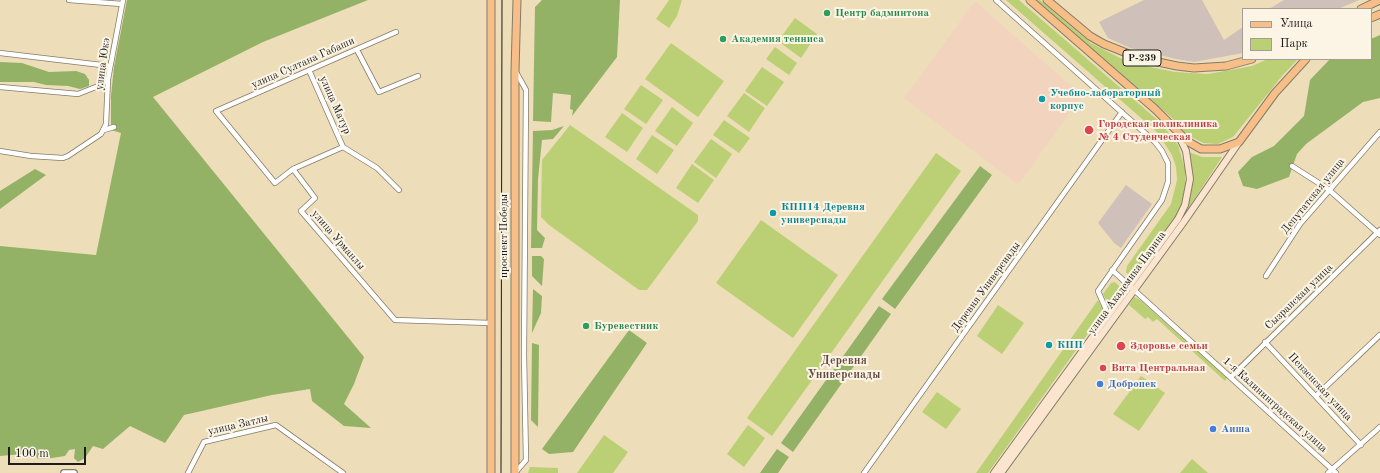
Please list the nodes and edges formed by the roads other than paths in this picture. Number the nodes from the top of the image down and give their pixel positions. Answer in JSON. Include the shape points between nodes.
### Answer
{"nodes":[{"id":1,"x":69,"y":0,"type":"edge"},
{"id":2,"x":491,"y":0,"type":"edge"},
{"id":3,"x":517,"y":0,"type":"edge"},
{"id":4,"x":996,"y":0,"type":"edge"},
{"id":5,"x":1030,"y":0,"type":"edge"},
{"id":6,"x":1047,"y":0,"type":"edge"},
{"id":7,"x":1380,"y":0,"type":"edge"},
{"id":8,"x":123,"y":2,"type":"edge"},
{"id":9,"x":1363,"y":8,"type":"edge"},
{"id":10,"x":396,"y":32,"type":"dead end"},
{"id":11,"x":357,"y":50,"type":"junction"},
{"id":12,"x":0,"y":53,"type":"edge"},
{"id":13,"x":1248,"y":60,"type":"edge"},
{"id":14,"x":1305,"y":60,"type":"edge"},
{"id":15,"x":110,"y":66,"type":"junction"},
{"id":16,"x":309,"y":70,"type":"junction"},
{"id":17,"x":515,"y":71,"type":"junction"},
{"id":18,"x":418,"y":76,"type":"dead end"},
{"id":19,"x":108,"y":79,"type":"junction"},
{"id":20,"x":0,"y":88,"type":"edge"},
{"id":21,"x":1122,"y":112,"type":"junction"},
{"id":22,"x":114,"y":127,"type":"dead end"},
{"id":23,"x":104,"y":130,"type":"junction"},
{"id":24,"x":1380,"y":132,"type":"edge"},
{"id":25,"x":1178,"y":134,"type":"junction"},
{"id":26,"x":1239,"y":142,"type":"junction"},
{"id":27,"x":343,"y":147,"type":"junction"},
{"id":28,"x":0,"y":151,"type":"edge"},
{"id":29,"x":1292,"y":166,"type":"dead end"},
{"id":30,"x":293,"y":169,"type":"junction"},
{"id":31,"x":1328,"y":189,"type":"junction"},
{"id":32,"x":399,"y":190,"type":"dead end"},
{"id":33,"x":1379,"y":233,"type":"edge"},
{"id":34,"x":1112,"y":270,"type":"junction"},
{"id":35,"x":1266,"y":276,"type":"dead end"},
{"id":36,"x":1132,"y":288,"type":"junction"},
{"id":37,"x":1108,"y":314,"type":"junction"},
{"id":38,"x":491,"y":323,"type":"junction"},
{"id":39,"x":1380,"y":335,"type":"edge"},
{"id":40,"x":1265,"y":342,"type":"junction"},
{"id":41,"x":1231,"y":377,"type":"junction"},
{"id":42,"x":1316,"y":396,"type":"junction"},
{"id":43,"x":1380,"y":428,"type":"edge"},
{"id":44,"x":1361,"y":445,"type":"junction"},
{"id":45,"x":1332,"y":472,"type":"edge"},
{"id":46,"x":64,"y":473,"type":"edge"},
{"id":47,"x":74,"y":473,"type":"edge"},
{"id":48,"x":188,"y":473,"type":"edge"},
{"id":49,"x":343,"y":473,"type":"edge"},
{"id":50,"x":492,"y":473,"type":"edge"},
{"id":51,"x":515,"y":473,"type":"edge"},
{"id":52,"x":864,"y":473,"type":"edge"},
{"id":53,"x":994,"y":473,"type":"edge"},
{"id":54,"x":1001,"y":473,"type":"edge"}],
"edges":[{"from":1,"to":8,"type":"street"},
{"from":2,"to":38,"type":"main road","name":"проспект Победы"},
{"from":3,"to":17,"type":"main road","name":"проспект Победы"},
{"from":4,"to":21,"type":"street"},
{"from":5,"to":25,"type":"main road","number":"Р-239","via":[[1155,109]]},
{"from":6,"to":13,"type":"main road","number":"Р-239","via":[[1090,36],[1139,58],[1194,68],[1226,66]]},
{"from":7,"to":9,"type":"main road"},
{"from":8,"to":15,"type":"street","name":"улица Юкэ"},
{"from":10,"to":11,"type":"street","name":"улица Султана Габаши"},
{"from":11,"to":16,"type":"street","name":"улица Султана Габаши"},
{"from":11,"to":18,"type":"street","via":[[378,92]]},
{"from":12,"to":15,"type":"street"},
{"from":14,"to":26,"type":"main road","via":[[1275,93]]},
{"from":15,"to":19,"type":"street","name":"улица Юкэ"},
{"from":16,"to":27,"type":"street","name":"улица Матур"},
{"from":16,"to":30,"type":"street","name":"улица Султана Габаши","via":[[216,111],[275,183]]},
{"from":17,"to":51,"type":"main road","name":"проспект Победы"},
{"from":17,"to":51,"type":"street","via":[[526,90],[526,460]]},
{"from":19,"to":20,"type":"street","via":[[101,85],[78,94]]},
{"from":19,"to":23,"type":"street","name":"улица Юкэ"},
{"from":21,"to":34,"type":"street","via":[[1162,151],[1168,163],[1168,182],[1162,200]]},
{"from":21,"to":52,"type":"street","name":"Деревня Универсиады"},
{"from":22,"to":23,"type":"street"},
{"from":23,"to":28,"type":"street","via":[[63,158]]},
{"from":24,"to":31,"type":"street","name":"Депутатская улица"},
{"from":25,"to":26,"type":"main road","number":"Р-239","via":[[1194,146],[1210,150]]},
{"from":25,"to":36,"type":"main road","name":"улица Академика Парина","via":[[1189,165],[1189,186],[1185,205]]},
{"from":26,"to":36,"type":"main road","name":"улица Академика Парина","via":[[1183,223]]},
{"from":27,"to":30,"type":"street","name":"улица Матур"},
{"from":27,"to":32,"type":"street","name":"улица Матур","via":[[377,168]]},
{"from":29,"to":31,"type":"street"},
{"from":30,"to":38,"type":"street","name":"улица Урманлы","via":[[315,198],[301,211],[395,320]]},
{"from":31,"to":33,"type":"street"},
{"from":31,"to":35,"type":"street","name":"Депутатская улица","via":[[1300,224]]},
{"from":33,"to":40,"type":"street","name":"Сызранская улица"},
{"from":34,"to":36,"type":"street","name":"1-я Калининградская улица"},
{"from":34,"to":37,"type":"street","via":[[1098,291]]},
{"from":36,"to":37,"type":"main road","name":"улица Академика Парина"},
{"from":36,"to":41,"type":"street","name":"1-я Калининградская улица"},
{"from":36,"to":54,"type":"main road","name":"улица Академика Парина"},
{"from":37,"to":53,"type":"main road","name":"улица Академика Парина"},
{"from":38,"to":50,"type":"main road","name":"проспект Победы"},
{"from":39,"to":42,"type":"street"},
{"from":40,"to":41,"type":"street","name":"Сызранская улица"},
{"from":40,"to":42,"type":"street","name":"Пензенская улица"},
{"from":41,"to":45,"type":"street","name":"1-я Калининградская улица"},
{"from":42,"to":44,"type":"street","name":"Пензенская улица"},
{"from":43,"to":44,"type":"street"},
{"from":44,"to":45,"type":"street"},
{"from":46,"to":47,"type":"street"},
{"from":48,"to":49,"type":"street","name":"улица Затлы","via":[[204,442],[276,425]]}]}
